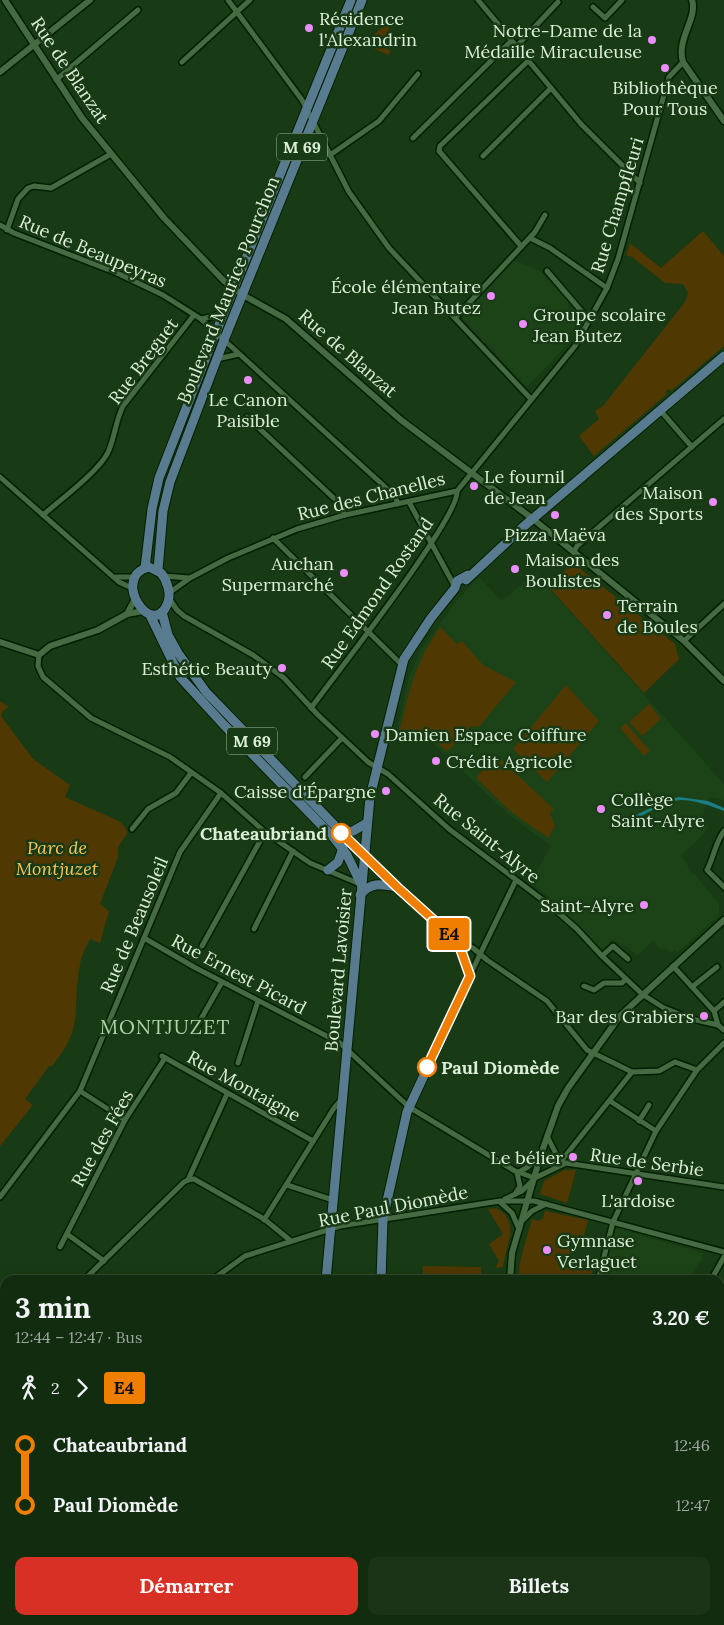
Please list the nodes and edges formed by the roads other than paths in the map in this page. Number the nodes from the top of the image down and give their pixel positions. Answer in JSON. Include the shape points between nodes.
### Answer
{"nodes":[{"id":1,"x":5,"y":0,"type":"edge"},
{"id":2,"x":90,"y":0,"type":"edge"},
{"id":3,"x":228,"y":0,"type":"edge"},
{"id":4,"x":250,"y":0,"type":"edge"},
{"id":5,"x":351,"y":0,"type":"edge"},
{"id":6,"x":362,"y":0,"type":"edge"},
{"id":7,"x":478,"y":0,"type":"edge"},
{"id":8,"x":622,"y":0,"type":"edge"},
{"id":9,"x":692,"y":0,"type":"edge"},
{"id":10,"x":558,"y":2,"type":"dead end"},
{"id":11,"x":593,"y":7,"type":"dead end"},
{"id":12,"x":138,"y":10,"type":"dead end"},
{"id":13,"x":238,"y":11,"type":"junction"},
{"id":14,"x":511,"y":41,"type":"junction"},
{"id":15,"x":34,"y":46,"type":"junction"},
{"id":16,"x":516,"y":47,"type":"junction"},
{"id":17,"x":529,"y":60,"type":"junction"},
{"id":18,"x":182,"y":62,"type":"dead end"},
{"id":19,"x":682,"y":62,"type":"junction"},
{"id":20,"x":0,"y":72,"type":"edge"},
{"id":21,"x":418,"y":74,"type":"dead end"},
{"id":22,"x":56,"y":80,"type":"junction"},
{"id":23,"x":551,"y":88,"type":"junction"},
{"id":24,"x":307,"y":109,"type":"junction"},
{"id":25,"x":313,"y":120,"type":"junction"},
{"id":26,"x":724,"y":121,"type":"edge"},
{"id":27,"x":413,"y":138,"type":"dead end"},
{"id":28,"x":111,"y":154,"type":"junction"},
{"id":29,"x":330,"y":155,"type":"junction"},
{"id":30,"x":483,"y":156,"type":"dead end"},
{"id":31,"x":640,"y":183,"type":"junction"},
{"id":32,"x":546,"y":214,"type":"dead end"},
{"id":33,"x":0,"y":225,"type":"edge"},
{"id":34,"x":8,"y":230,"type":"junction"},
{"id":35,"x":530,"y":238,"type":"junction"},
{"id":36,"x":521,"y":246,"type":"junction"},
{"id":37,"x":547,"y":271,"type":"dead end"},
{"id":38,"x":607,"y":288,"type":"junction"},
{"id":39,"x":234,"y":289,"type":"junction"},
{"id":40,"x":243,"y":295,"type":"junction"},
{"id":41,"x":226,"y":307,"type":"junction"},
{"id":42,"x":194,"y":315,"type":"junction"},
{"id":43,"x":455,"y":318,"type":"junction"},
{"id":44,"x":201,"y":319,"type":"junction"},
{"id":45,"x":589,"y":320,"type":"junction"},
{"id":46,"x":216,"y":332,"type":"junction"},
{"id":47,"x":224,"y":340,"type":"junction"},
{"id":48,"x":239,"y":354,"type":"junction"},
{"id":49,"x":724,"y":356,"type":"edge"},
{"id":50,"x":217,"y":360,"type":"junction"},
{"id":51,"x":531,"y":399,"type":"junction"},
{"id":52,"x":660,"y":410,"type":"junction"},
{"id":53,"x":247,"y":417,"type":"dead end"},
{"id":54,"x":724,"y":419,"type":"edge"},
{"id":55,"x":692,"y":447,"type":"junction"},
{"id":56,"x":472,"y":473,"type":"junction"},
{"id":57,"x":0,"y":477,"type":"edge"},
{"id":58,"x":457,"y":491,"type":"junction"},
{"id":59,"x":409,"y":502,"type":"junction"},
{"id":60,"x":398,"y":504,"type":"junction"},
{"id":61,"x":43,"y":515,"type":"junction"},
{"id":62,"x":344,"y":515,"type":"junction"},
{"id":63,"x":533,"y":519,"type":"junction"},
{"id":64,"x":272,"y":538,"type":"junction"},
{"id":65,"x":431,"y":544,"type":"junction"},
{"id":66,"x":574,"y":552,"type":"junction"},
{"id":67,"x":144,"y":568,"type":"junction"},
{"id":68,"x":161,"y":573,"type":"junction"},
{"id":69,"x":116,"y":577,"type":"junction"},
{"id":70,"x":135,"y":577,"type":"junction"},
{"id":71,"x":190,"y":578,"type":"junction"},
{"id":72,"x":455,"y":588,"type":"junction"},
{"id":73,"x":134,"y":594,"type":"junction"},
{"id":74,"x":169,"y":596,"type":"junction"},
{"id":75,"x":724,"y":604,"type":"edge"},
{"id":76,"x":163,"y":610,"type":"junction"},
{"id":77,"x":177,"y":610,"type":"junction"},
{"id":78,"x":146,"y":613,"type":"junction"},
{"id":79,"x":127,"y":614,"type":"junction"},
{"id":80,"x":367,"y":632,"type":"junction"},
{"id":81,"x":684,"y":641,"type":"junction"},
{"id":82,"x":0,"y":642,"type":"edge"},
{"id":83,"x":39,"y":655,"type":"junction"},
{"id":84,"x":404,"y":666,"type":"junction"},
{"id":85,"x":724,"y":681,"type":"edge"},
{"id":86,"x":311,"y":708,"type":"junction"},
{"id":87,"x":342,"y":738,"type":"junction"},
{"id":88,"x":378,"y":768,"type":"junction"},
{"id":89,"x":191,"y":773,"type":"junction"},
{"id":90,"x":305,"y":777,"type":"dead end"},
{"id":91,"x":221,"y":793,"type":"junction"},
{"id":92,"x":367,"y":823,"type":"junction"},
{"id":93,"x":132,"y":829,"type":"dead end"},
{"id":94,"x":724,"y":831,"type":"edge"},
{"id":95,"x":265,"y":832,"type":"junction"},
{"id":96,"x":340,"y":832,"type":"junction"},
{"id":97,"x":343,"y":848,"type":"junction"},
{"id":98,"x":293,"y":851,"type":"junction"},
{"id":99,"x":364,"y":856,"type":"junction"},
{"id":100,"x":328,"y":870,"type":"junction"},
{"id":101,"x":516,"y":880,"type":"junction"},
{"id":102,"x":361,"y":884,"type":"junction"},
{"id":103,"x":397,"y":887,"type":"junction"},
{"id":104,"x":724,"y":887,"type":"edge"},
{"id":105,"x":360,"y":894,"type":"junction"},
{"id":106,"x":724,"y":920,"type":"edge"},
{"id":107,"x":254,"y":929,"type":"dead end"},
{"id":108,"x":144,"y":938,"type":"junction"},
{"id":109,"x":458,"y":942,"type":"junction"},
{"id":110,"x":202,"y":946,"type":"dead end"},
{"id":111,"x":480,"y":953,"type":"junction"},
{"id":112,"x":602,"y":956,"type":"junction"},
{"id":113,"x":628,"y":959,"type":"dead end"},
{"id":114,"x":673,"y":966,"type":"junction"},
{"id":115,"x":717,"y":967,"type":"dead end"},
{"id":116,"x":470,"y":976,"type":"junction"},
{"id":117,"x":626,"y":979,"type":"junction"},
{"id":118,"x":222,"y":982,"type":"junction"},
{"id":119,"x":584,"y":986,"type":"dead end"},
{"id":120,"x":692,"y":987,"type":"junction"},
{"id":121,"x":642,"y":994,"type":"junction"},
{"id":122,"x":258,"y":1001,"type":"junction"},
{"id":123,"x":724,"y":1002,"type":"edge"},
{"id":124,"x":714,"y":1011,"type":"junction"},
{"id":125,"x":718,"y":1025,"type":"junction"},
{"id":126,"x":724,"y":1030,"type":"edge"},
{"id":127,"x":196,"y":1033,"type":"dead end"},
{"id":128,"x":724,"y":1044,"type":"edge"},
{"id":129,"x":347,"y":1049,"type":"junction"},
{"id":130,"x":594,"y":1053,"type":"junction"},
{"id":131,"x":163,"y":1057,"type":"joint"},
{"id":132,"x":238,"y":1063,"type":"dead end"},
{"id":133,"x":697,"y":1070,"type":"junction"},
{"id":134,"x":632,"y":1072,"type":"junction"},
{"id":135,"x":80,"y":1091,"type":"junction"},
{"id":136,"x":227,"y":1094,"type":"junction"},
{"id":137,"x":342,"y":1099,"type":"junction"},
{"id":138,"x":610,"y":1101,"type":"junction"},
{"id":139,"x":649,"y":1105,"type":"dead end"},
{"id":140,"x":409,"y":1107,"type":"junction"},
{"id":141,"x":125,"y":1120,"type":"junction"},
{"id":142,"x":639,"y":1121,"type":"junction"},
{"id":143,"x":656,"y":1131,"type":"junction"},
{"id":144,"x":547,"y":1136,"type":"junction"},
{"id":145,"x":313,"y":1141,"type":"junction"},
{"id":146,"x":541,"y":1154,"type":"junction"},
{"id":147,"x":564,"y":1162,"type":"junction"},
{"id":148,"x":517,"y":1173,"type":"junction"},
{"id":149,"x":636,"y":1174,"type":"junction"},
{"id":150,"x":535,"y":1178,"type":"junction"},
{"id":151,"x":188,"y":1180,"type":"junction"},
{"id":152,"x":287,"y":1185,"type":"junction"},
{"id":153,"x":724,"y":1187,"type":"edge"},
{"id":154,"x":515,"y":1195,"type":"junction"},
{"id":155,"x":0,"y":1197,"type":"edge"},
{"id":156,"x":333,"y":1200,"type":"junction"},
{"id":157,"x":528,"y":1200,"type":"junction"},
{"id":158,"x":500,"y":1201,"type":"junction"},
{"id":159,"x":548,"y":1204,"type":"junction"},
{"id":160,"x":384,"y":1218,"type":"junction"},
{"id":161,"x":264,"y":1220,"type":"junction"},
{"id":162,"x":522,"y":1220,"type":"junction"},
{"id":163,"x":612,"y":1222,"type":"junction"},
{"id":164,"x":331,"y":1229,"type":"junction"},
{"id":165,"x":519,"y":1229,"type":"junction"},
{"id":166,"x":67,"y":1234,"type":"junction"},
{"id":167,"x":291,"y":1241,"type":"junction"},
{"id":168,"x":60,"y":1247,"type":"dead end"},
{"id":169,"x":724,"y":1252,"type":"edge"},
{"id":170,"x":724,"y":1257,"type":"edge"},
{"id":171,"x":104,"y":1261,"type":"junction"},
{"id":172,"x":89,"y":1275,"type":"edge"},
{"id":173,"x":219,"y":1275,"type":"edge"},
{"id":174,"x":326,"y":1275,"type":"edge"},
{"id":175,"x":381,"y":1275,"type":"edge"},
{"id":176,"x":510,"y":1275,"type":"edge"},
{"id":177,"x":599,"y":1275,"type":"edge"},
{"id":178,"x":714,"y":1275,"type":"edge"}],
"edges":[{"from":1,"to":15,"type":"street","name":"Rue de Blanzat"},
{"from":2,"to":15,"type":"street"},
{"from":3,"to":13,"type":"street"},
{"from":4,"to":13,"type":"street"},
{"from":5,"to":24,"type":"main road","name":"Boulevard Maurice Pourchon","number":"M 69"},
{"from":6,"to":25,"type":"main road","name":"Boulevard Maurice Pourchon","number":"M 69"},
{"from":7,"to":14,"type":"street"},
{"from":8,"to":11,"type":"street","via":[[604,18]]},
{"from":9,"to":19,"type":"street","via":[[694,9],[681,46]]},
{"from":10,"to":16,"type":"street"},
{"from":12,"to":22,"type":"street"},
{"from":13,"to":18,"type":"street"},
{"from":13,"to":24,"type":"street"},
{"from":14,"to":16,"type":"street"},
{"from":14,"to":27,"type":"street"},
{"from":15,"to":20,"type":"street"},
{"from":15,"to":22,"type":"street","name":"Rue de Blanzat"},
{"from":16,"to":17,"type":"street"},
{"from":17,"to":23,"type":"street"},
{"from":17,"to":36,"type":"street","via":[[440,146],[439,151]]},
{"from":19,"to":26,"type":"street"},
{"from":19,"to":31,"type":"street","name":"Rue Champfleuri","via":[[669,78]]},
{"from":21,"to":29,"type":"street","via":[[379,121]]},
{"from":22,"to":28,"type":"street","name":"Rue de Blanzat"},
{"from":23,"to":30,"type":"street"},
{"from":23,"to":31,"type":"street"},
{"from":24,"to":25,"type":"street"},
{"from":24,"to":39,"type":"main road","name":"Boulevard Maurice Pourchon","number":"M 69"},
{"from":25,"to":29,"type":"street"},
{"from":25,"to":40,"type":"main road","name":"Boulevard Maurice Pourchon","number":"M 69"},
{"from":28,"to":34,"type":"street","via":[[51,188],[28,188],[18,199]]},
{"from":28,"to":39,"type":"street","name":"Rue de Blanzat","via":[[169,224]]},
{"from":29,"to":43,"type":"street","via":[[349,192],[389,248]]},
{"from":31,"to":38,"type":"street","name":"Rue Champfleuri","via":[[615,271]]},
{"from":32,"to":35,"type":"street"},
{"from":33,"to":34,"type":"street","name":"Rue de Beaupeyras"},
{"from":34,"to":42,"type":"street","name":"Rue de Beaupeyras","via":[[117,273],[163,295]]},
{"from":35,"to":36,"type":"street"},
{"from":35,"to":38,"type":"street","via":[[550,248]]},
{"from":36,"to":43,"type":"street"},
{"from":37,"to":45,"type":"street"},
{"from":38,"to":45,"type":"street","name":"Rue Champfleuri"},
{"from":39,"to":40,"type":"street","name":"Rue de Blanzat"},
{"from":39,"to":41,"type":"main road","name":"Boulevard Maurice Pourchon","number":"M 69"},
{"from":40,"to":47,"type":"main road","name":"Boulevard Maurice Pourchon","number":"M 69"},
{"from":40,"to":56,"type":"street","name":"Rue de Blanzat","via":[[286,319],[392,412]]},
{"from":41,"to":44,"type":"street","via":[[216,316]]},
{"from":41,"to":46,"type":"main road","name":"Boulevard Maurice Pourchon","number":"M 69"},
{"from":42,"to":44,"type":"street","name":"Rue de Beaupeyras"},
{"from":42,"to":61,"type":"street","name":"Rue Breguet","via":[[123,406],[102,462]]},
{"from":43,"to":51,"type":"street"},
{"from":44,"to":46,"type":"street","name":"Rue de Beaupeyras"},
{"from":45,"to":51,"type":"street","name":"Rue Champfleuri","via":[[575,346]]},
{"from":46,"to":47,"type":"street","name":"Rue de Beaupeyras"},
{"from":46,"to":67,"type":"main road","name":"Boulevard Maurice Pourchon","number":"M 69","via":[[159,478]]},
{"from":47,"to":48,"type":"street","name":"Rue de Beaupeyras"},
{"from":47,"to":50,"type":"main road","name":"Boulevard Maurice Pourchon","number":"M 69"},
{"from":48,"to":50,"type":"street"},
{"from":48,"to":60,"type":"street","name":"Rue de Beaupeyras","via":[[395,496]]},
{"from":49,"to":52,"type":"main road","name":"Boulevard Lavoisier"},
{"from":50,"to":68,"type":"main road","name":"Boulevard Maurice Pourchon","number":"M 69","via":[[170,482],[163,511]]},
{"from":51,"to":56,"type":"street","name":"Rue Champfleuri"},
{"from":52,"to":55,"type":"street"},
{"from":52,"to":63,"type":"main road","name":"Boulevard Lavoisier"},
{"from":53,"to":62,"type":"street","via":[[339,503]]},
{"from":54,"to":55,"type":"street"},
{"from":55,"to":66,"type":"street"},
{"from":56,"to":58,"type":"street","name":"Rue des Chanelles"},
{"from":56,"to":63,"type":"street","name":"Rue de Blanzat"},
{"from":57,"to":61,"type":"street"},
{"from":58,"to":59,"type":"street","name":"Rue des Chanelles"},
{"from":58,"to":65,"type":"street","name":"Rue Edmond Rostand","via":[[457,501]]},
{"from":59,"to":60,"type":"street","name":"Rue des Chanelles"},
{"from":59,"to":65,"type":"street"},
{"from":60,"to":62,"type":"street","name":"Rue des Chanelles"},
{"from":61,"to":69,"type":"street"},
{"from":62,"to":64,"type":"street","name":"Rue des Chanelles"},
{"from":63,"to":66,"type":"street","name":"Rue de Blanzat"},
{"from":63,"to":72,"type":"main road","name":"Boulevard Lavoisier"},
{"from":64,"to":71,"type":"street","name":"Rue des Chanelles"},
{"from":64,"to":80,"type":"street"},
{"from":65,"to":72,"type":"street"},
{"from":65,"to":80,"type":"street","name":"Rue Edmond Rostand"},
{"from":66,"to":81,"type":"street","name":"Rue de Blanzat"},
{"from":67,"to":68,"type":"main road"},
{"from":67,"to":70,"type":"main road"},
{"from":68,"to":71,"type":"street"},
{"from":68,"to":74,"type":"main road"},
{"from":69,"to":70,"type":"street"},
{"from":69,"to":73,"type":"street"},
{"from":70,"to":73,"type":"main road"},
{"from":71,"to":74,"type":"street","name":"Rue des Chanelles"},
{"from":72,"to":84,"type":"main road","name":"Boulevard Lavoisier","via":[[430,618],[404,659]]},
{"from":73,"to":78,"type":"main road"},
{"from":73,"to":79,"type":"street"},
{"from":74,"to":76,"type":"main road"},
{"from":74,"to":77,"type":"street"},
{"from":75,"to":81,"type":"street"},
{"from":76,"to":77,"type":"street"},
{"from":76,"to":78,"type":"main road"},
{"from":76,"to":96,"type":"main road","number":"M 69","via":[[168,635],[206,692]]},
{"from":77,"to":86,"type":"street","name":"Rue Saint-Alyre","via":[[253,655],[284,678]]},
{"from":78,"to":79,"type":"street"},
{"from":78,"to":97,"type":"main road","number":"M 69","via":[[180,676]]},
{"from":79,"to":83,"type":"street","via":[[98,630],[44,649]]},
{"from":80,"to":84,"type":"street"},
{"from":80,"to":86,"type":"street","name":"Rue Edmond Rostand"},
{"from":81,"to":85,"type":"street","name":"Rue de Blanzat"},
{"from":82,"to":83,"type":"street"},
{"from":83,"to":89,"type":"street","via":[[38,666],[43,677],[84,713],[170,757]]},
{"from":84,"to":88,"type":"main road","name":"Boulevard Lavoisier"},
{"from":86,"to":87,"type":"street","name":"Rue Saint-Alyre"},
{"from":87,"to":88,"type":"street","name":"Rue Saint-Alyre"},
{"from":87,"to":90,"type":"street"},
{"from":88,"to":92,"type":"main road","name":"Boulevard Lavoisier"},
{"from":88,"to":101,"type":"street","name":"Rue Saint-Alyre","via":[[449,829]]},
{"from":89,"to":91,"type":"street"},
{"from":89,"to":93,"type":"street","via":[[176,794],[148,809]]},
{"from":91,"to":95,"type":"street"},
{"from":91,"to":108,"type":"street","name":"Rue de Beausoleil","via":[[180,852]]},
{"from":92,"to":96,"type":"main road","via":[[353,831]]},
{"from":92,"to":99,"type":"main road","name":"Boulevard Lavoisier"},
{"from":94,"to":104,"type":"street","via":[[708,870]]},
{"from":95,"to":98,"type":"street"},
{"from":95,"to":110,"type":"street"},
{"from":96,"to":99,"type":"main road","number":"M 69"},
{"from":97,"to":100,"type":"main road","via":[[338,862]]},
{"from":97,"to":102,"type":"main road","number":"M 69"},
{"from":98,"to":100,"type":"street"},
{"from":98,"to":107,"type":"street"},
{"from":99,"to":102,"type":"main road","name":"Boulevard Lavoisier"},
{"from":99,"to":103,"type":"main road","number":"M 69"},
{"from":100,"to":102,"type":"street"},
{"from":101,"to":111,"type":"street"},
{"from":101,"to":112,"type":"street","name":"Rue Saint-Alyre","via":[[577,929]]},
{"from":102,"to":105,"type":"main road","name":"Boulevard Lavoisier"},
{"from":103,"to":105,"type":"main road","via":[[376,884]]},
{"from":103,"to":109,"type":"main road","number":"M 69"},
{"from":105,"to":129,"type":"main road","name":"Boulevard Lavoisier"},
{"from":106,"to":114,"type":"street"},
{"from":108,"to":118,"type":"street","name":"Rue Ernest Picard"},
{"from":108,"to":135,"type":"street","name":"Rue de Beausoleil"},
{"from":109,"to":111,"type":"street"},
{"from":109,"to":116,"type":"main road","number":"M 69"},
{"from":111,"to":116,"type":"street"},
{"from":111,"to":130,"type":"street","via":[[547,1001],[583,1046]]},
{"from":112,"to":113,"type":"street","via":[[613,946]]},
{"from":112,"to":117,"type":"street","name":"Rue Saint-Alyre"},
{"from":114,"to":120,"type":"street"},
{"from":114,"to":121,"type":"street"},
{"from":115,"to":120,"type":"street"},
{"from":116,"to":140,"type":"main road"},
{"from":117,"to":119,"type":"street","via":[[622,983],[604,983],[594,990]]},
{"from":117,"to":121,"type":"street","name":"Rue Saint-Alyre"},
{"from":118,"to":122,"type":"street","name":"Rue Ernest Picard"},
{"from":118,"to":127,"type":"street"},
{"from":120,"to":124,"type":"street"},
{"from":121,"to":125,"type":"street","name":"Rue Saint-Alyre","via":[[664,1008]]},
{"from":121,"to":130,"type":"street","via":[[620,1016]]},
{"from":122,"to":129,"type":"street","name":"Rue Ernest Picard"},
{"from":122,"to":132,"type":"street"},
{"from":123,"to":124,"type":"street"},
{"from":124,"to":125,"type":"street"},
{"from":125,"to":126,"type":"street","name":"Rue Saint-Alyre"},
{"from":128,"to":133,"type":"street"},
{"from":129,"to":137,"type":"main road","name":"Boulevard Lavoisier"},
{"from":129,"to":140,"type":"street","name":"Rue Ernest Picard"},
{"from":130,"to":134,"type":"street"},
{"from":130,"to":144,"type":"street","via":[[558,1106]]},
{"from":131,"to":136,"type":"street","name":"Rue Montaigne"},
{"from":131,"to":141,"type":"street","name":"Rue des Fées"},
{"from":133,"to":134,"type":"street","via":[[676,1062],[659,1071]]},
{"from":133,"to":143,"type":"street"},
{"from":134,"to":138,"type":"street"},
{"from":135,"to":141,"type":"street"},
{"from":135,"to":155,"type":"street","name":"Rue de Beausoleil"},
{"from":136,"to":145,"type":"street","name":"Rue Montaigne"},
{"from":136,"to":151,"type":"street"},
{"from":137,"to":145,"type":"street"},
{"from":137,"to":156,"type":"main road","name":"Boulevard Lavoisier"},
{"from":138,"to":142,"type":"street"},
{"from":138,"to":147,"type":"street"},
{"from":139,"to":142,"type":"street"},
{"from":140,"to":148,"type":"street","name":"Rue Ernest Picard"},
{"from":140,"to":160,"type":"main road"},
{"from":141,"to":166,"type":"street","name":"Rue des Fées"},
{"from":142,"to":143,"type":"street"},
{"from":143,"to":149,"type":"street"},
{"from":144,"to":146,"type":"street"},
{"from":144,"to":147,"type":"street"},
{"from":145,"to":152,"type":"street"},
{"from":146,"to":148,"type":"street"},
{"from":146,"to":150,"type":"street"},
{"from":147,"to":149,"type":"street","name":"Rue de Serbie"},
{"from":147,"to":150,"type":"street","name":"Rue de Serbie"},
{"from":148,"to":150,"type":"street","name":"Rue Ernest Picard"},
{"from":148,"to":154,"type":"street","via":[[520,1186]]},
{"from":149,"to":153,"type":"street","name":"Rue de Serbie"},
{"from":149,"to":163,"type":"street"},
{"from":150,"to":154,"type":"street","name":"Rue Paul Diomède"},
{"from":150,"to":157,"type":"street"},
{"from":151,"to":161,"type":"street","via":[[194,1179]]},
{"from":151,"to":171,"type":"street"},
{"from":152,"to":156,"type":"street"},
{"from":152,"to":161,"type":"street"},
{"from":154,"to":158,"type":"street","name":"Rue Paul Diomède"},
{"from":156,"to":164,"type":"main road","name":"Boulevard Lavoisier"},
{"from":157,"to":158,"type":"street","name":"Rue Paul Diomède"},
{"from":157,"to":159,"type":"street","name":"Rue Paul Diomède"},
{"from":157,"to":162,"type":"street"},
{"from":158,"to":160,"type":"street","name":"Rue Paul Diomède"},
{"from":158,"to":165,"type":"street","via":[[512,1213]]},
{"from":159,"to":162,"type":"street"},
{"from":159,"to":163,"type":"street","name":"Rue Paul Diomède"},
{"from":160,"to":164,"type":"street","name":"Rue Paul Diomède"},
{"from":160,"to":175,"type":"main road"},
{"from":161,"to":167,"type":"street"},
{"from":162,"to":165,"type":"street"},
{"from":163,"to":169,"type":"street","name":"Rue Paul Diomède"},
{"from":163,"to":177,"type":"street"},
{"from":164,"to":167,"type":"street","name":"Rue Paul Diomède"},
{"from":164,"to":174,"type":"main road","name":"Boulevard Lavoisier"},
{"from":165,"to":176,"type":"street"},
{"from":166,"to":168,"type":"street","name":"Rue des Fées"},
{"from":166,"to":171,"type":"street"},
{"from":167,"to":173,"type":"street","name":"Rue Paul Diomède","via":[[245,1256]]},
{"from":170,"to":178,"type":"street"},
{"from":171,"to":172,"type":"street"}]}
